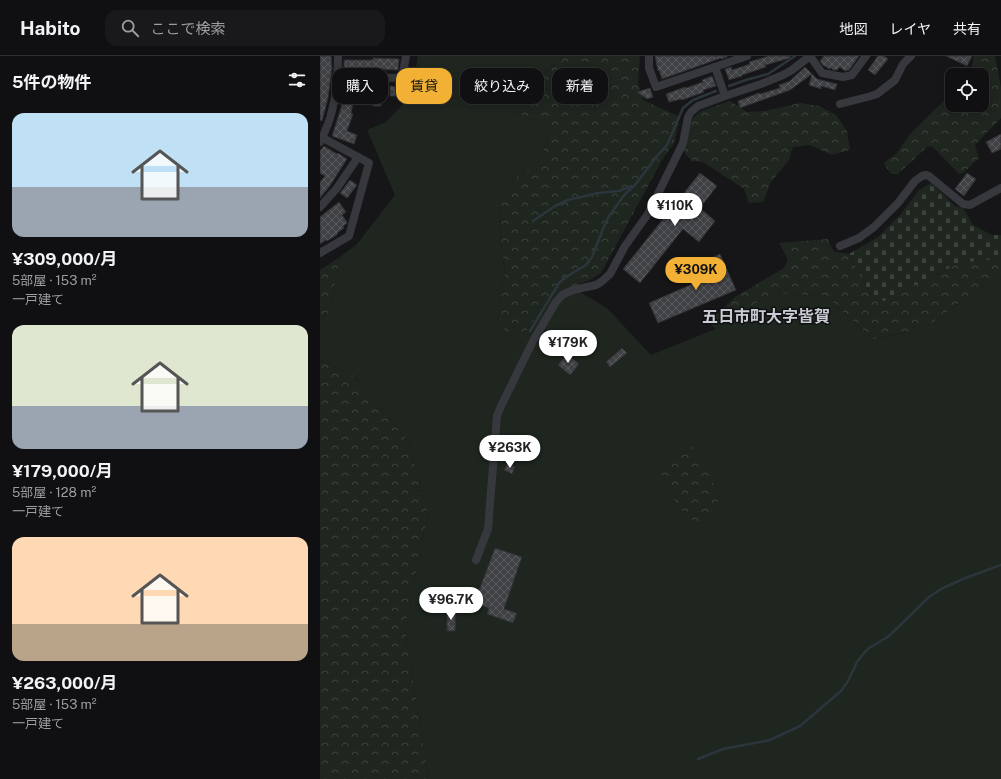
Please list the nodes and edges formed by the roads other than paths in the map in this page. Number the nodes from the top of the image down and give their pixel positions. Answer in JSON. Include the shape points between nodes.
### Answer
{"nodes":[{"id":1,"x":338,"y":56,"type":"edge"},
{"id":2,"x":406,"y":56,"type":"edge"},
{"id":3,"x":649,"y":56,"type":"edge"},
{"id":4,"x":747,"y":56,"type":"edge"},
{"id":5,"x":810,"y":56,"type":"edge"},
{"id":6,"x":866,"y":56,"type":"edge"},
{"id":7,"x":911,"y":56,"type":"edge"},
{"id":8,"x":715,"y":67,"type":"junction"},
{"id":9,"x":338,"y":68,"type":"edge"},
{"id":10,"x":388,"y":78,"type":"edge"},
{"id":11,"x":725,"y":96,"type":"junction"},
{"id":12,"x":334,"y":104,"type":"edge"},
{"id":13,"x":840,"y":104,"type":"dead end"},
{"id":14,"x":321,"y":140,"type":"edge"},
{"id":15,"x":358,"y":157,"type":"junction"},
{"id":16,"x":1001,"y":188,"type":"edge"},
{"id":17,"x":320,"y":207,"type":"edge"},
{"id":18,"x":840,"y":246,"type":"dead end"},
{"id":19,"x":320,"y":253,"type":"edge"},
{"id":20,"x":476,"y":560,"type":"dead end"}],
"edges":[{"from":1,"to":9,"type":"street"},
{"from":2,"to":10,"type":"street","via":[[402,78]]},
{"from":3,"to":8,"type":"street","via":[[649,68],[656,87]]},
{"from":4,"to":8,"type":"street"},
{"from":5,"to":6,"type":"street","via":[[822,73],[843,78],[852,75]]},
{"from":5,"to":11,"type":"street","via":[[783,75]]},
{"from":7,"to":13,"type":"street","via":[[903,64],[895,80],[877,94]]},
{"from":8,"to":11,"type":"street"},
{"from":11,"to":20,"type":"street","via":[[698,106],[691,112],[682,143],[648,214],[625,246],[610,274],[596,285],[562,295],[533,341],[497,416],[488,529]]},
{"from":12,"to":14,"type":"street"},
{"from":14,"to":15,"type":"street"},
{"from":15,"to":17,"type":"street","via":[[337,188]]},
{"from":15,"to":19,"type":"street","via":[[369,162],[349,236]]},
{"from":16,"to":18,"type":"street","via":[[970,204],[963,204],[929,176],[922,176],[915,180],[898,203],[874,227],[859,238]]}]}
